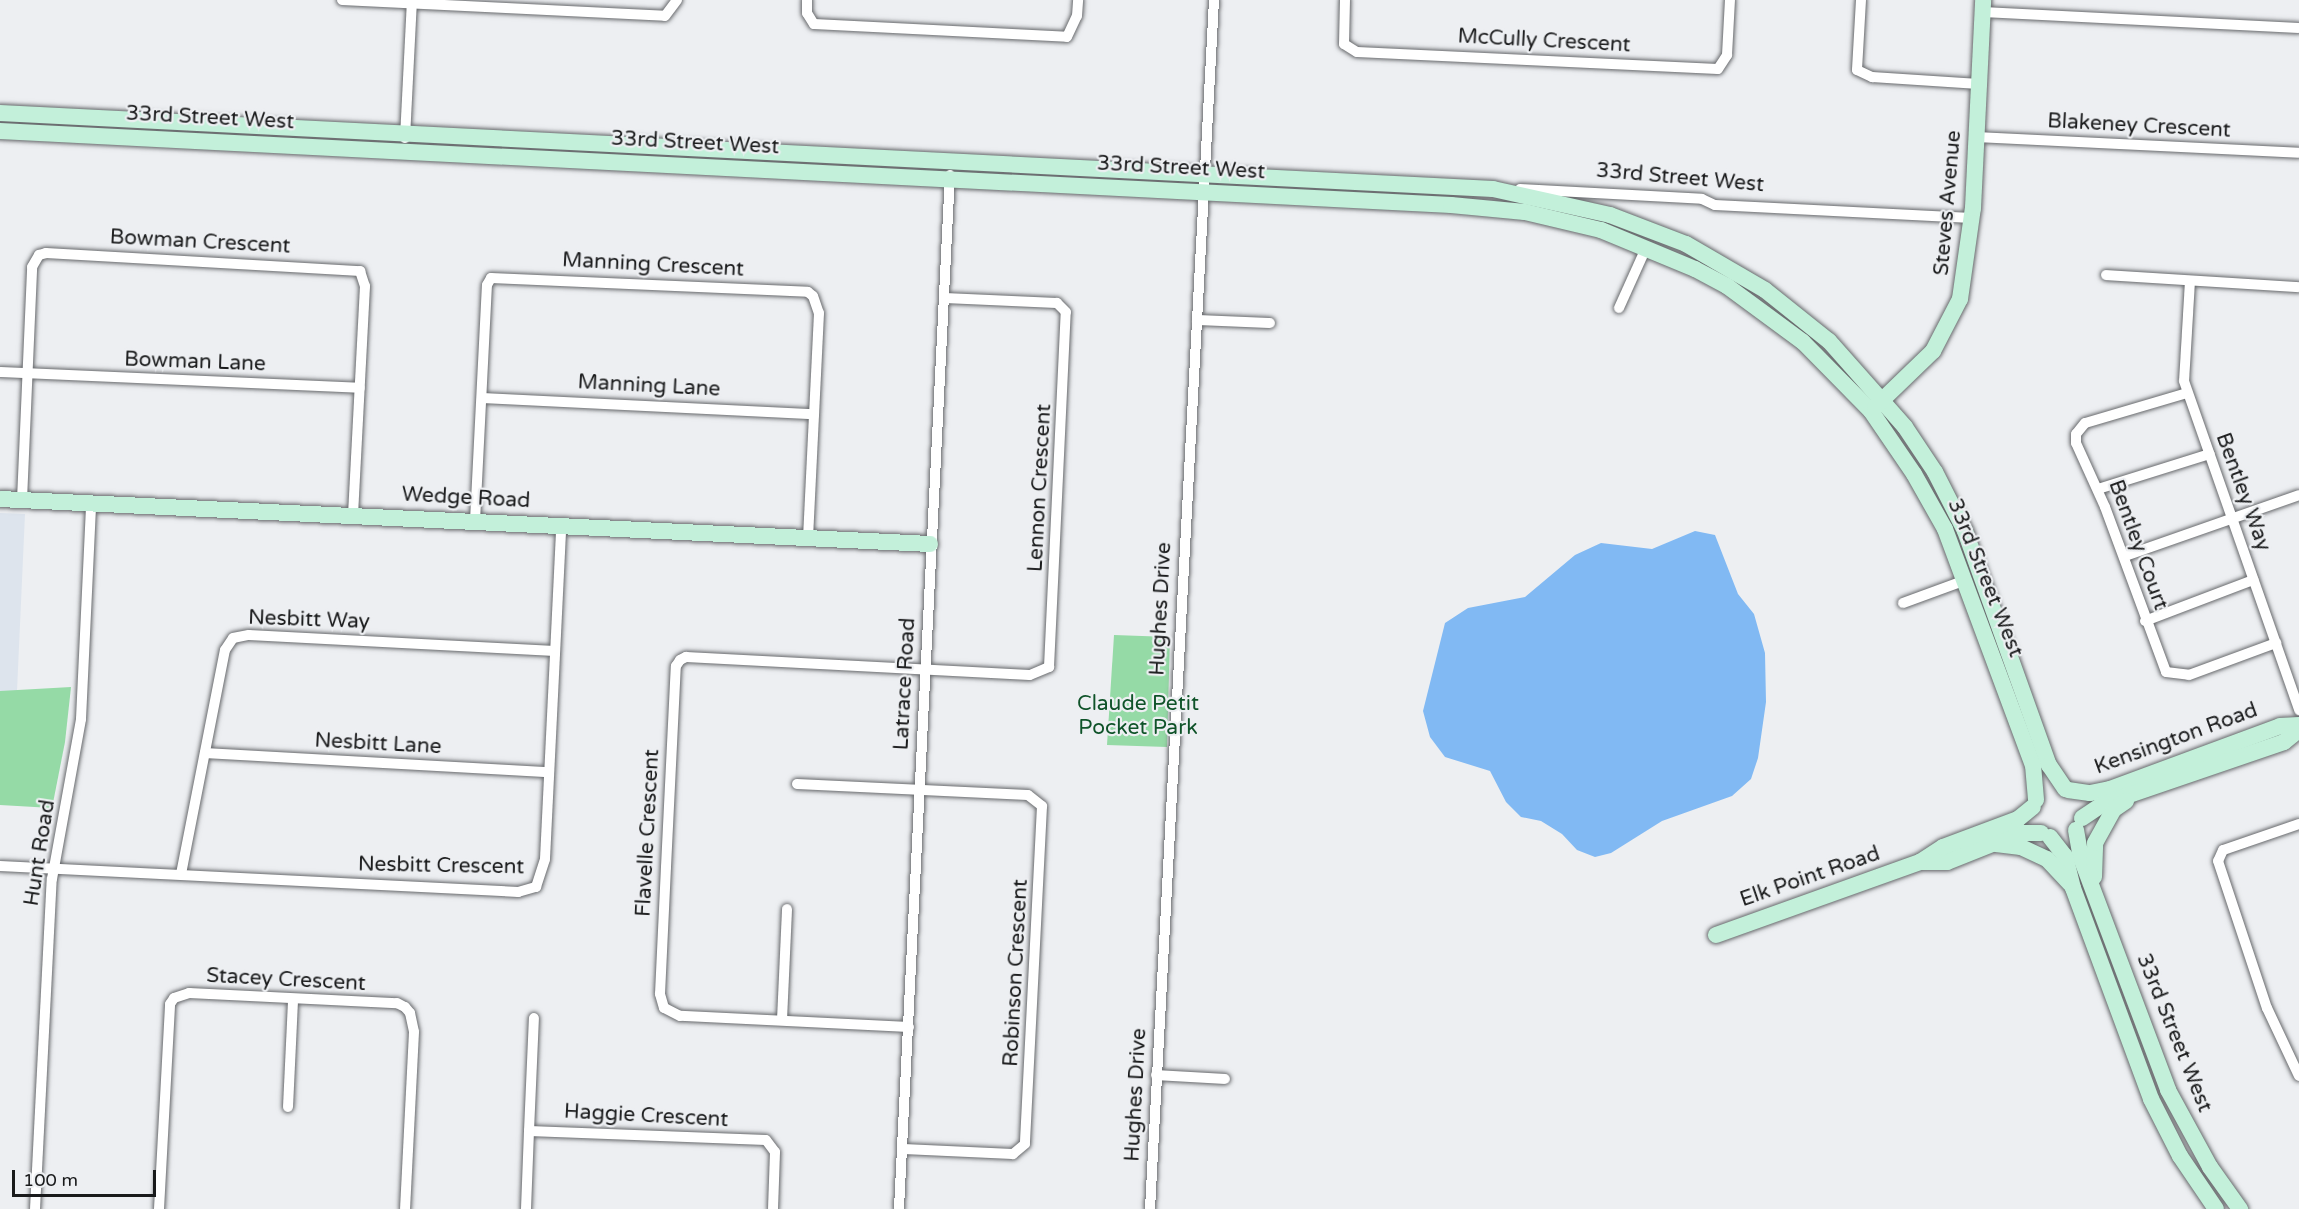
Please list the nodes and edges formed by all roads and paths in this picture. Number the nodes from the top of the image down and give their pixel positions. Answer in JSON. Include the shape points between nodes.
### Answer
{"nodes":[{"id":1,"x":342,"y":0,"type":"edge"},
{"id":2,"x":677,"y":0,"type":"edge"},
{"id":3,"x":807,"y":0,"type":"edge"},
{"id":4,"x":1078,"y":0,"type":"edge"},
{"id":5,"x":1214,"y":0,"type":"edge"},
{"id":6,"x":1345,"y":0,"type":"edge"},
{"id":7,"x":1730,"y":0,"type":"edge"},
{"id":8,"x":1860,"y":0,"type":"edge"},
{"id":9,"x":412,"y":2,"type":"edge"},
{"id":10,"x":1983,"y":6,"type":"edge"},
{"id":11,"x":2299,"y":28,"type":"edge"},
{"id":12,"x":1979,"y":84,"type":"junction"},
{"id":13,"x":0,"y":112,"type":"edge"},
{"id":14,"x":0,"y":131,"type":"edge"},
{"id":15,"x":406,"y":132,"type":"junction"},
{"id":16,"x":1976,"y":137,"type":"junction"},
{"id":17,"x":404,"y":150,"type":"junction"},
{"id":18,"x":2299,"y":153,"type":"edge"},
{"id":19,"x":951,"y":160,"type":"junction"},
{"id":20,"x":950,"y":178,"type":"junction"},
{"id":21,"x":1203,"y":183,"type":"junction"},
{"id":22,"x":1493,"y":189,"type":"junction"},
{"id":23,"x":1972,"y":218,"type":"junction"},
{"id":24,"x":1646,"y":248,"type":"junction"},
{"id":25,"x":2106,"y":275,"type":"dead end"},
{"id":26,"x":2190,"y":281,"type":"junction"},
{"id":27,"x":2299,"y":287,"type":"edge"},
{"id":28,"x":944,"y":298,"type":"junction"},
{"id":29,"x":1619,"y":308,"type":"dead end"},
{"id":30,"x":1197,"y":320,"type":"junction"},
{"id":31,"x":1270,"y":323,"type":"dead end"},
{"id":32,"x":0,"y":372,"type":"edge"},
{"id":33,"x":28,"y":374,"type":"junction"},
{"id":34,"x":360,"y":388,"type":"junction"},
{"id":35,"x":2187,"y":393,"type":"junction"},
{"id":36,"x":482,"y":398,"type":"junction"},
{"id":37,"x":1877,"y":405,"type":"junction"},
{"id":38,"x":814,"y":414,"type":"junction"},
{"id":39,"x":2210,"y":454,"type":"junction"},
{"id":40,"x":2098,"y":489,"type":"junction"},
{"id":41,"x":2299,"y":495,"type":"edge"},
{"id":42,"x":0,"y":499,"type":"edge"},
{"id":43,"x":22,"y":500,"type":"junction"},
{"id":44,"x":91,"y":504,"type":"junction"},
{"id":45,"x":353,"y":515,"type":"junction"},
{"id":46,"x":2233,"y":519,"type":"junction"},
{"id":47,"x":475,"y":521,"type":"junction"},
{"id":48,"x":561,"y":526,"type":"junction"},
{"id":49,"x":808,"y":538,"type":"junction"},
{"id":50,"x":930,"y":544,"type":"junction"},
{"id":51,"x":2125,"y":556,"type":"junction"},
{"id":52,"x":1966,"y":580,"type":"junction"},
{"id":53,"x":2253,"y":580,"type":"junction"},
{"id":54,"x":1903,"y":603,"type":"dead end"},
{"id":55,"x":2145,"y":621,"type":"junction"},
{"id":56,"x":2276,"y":643,"type":"junction"},
{"id":57,"x":555,"y":651,"type":"junction"},
{"id":58,"x":926,"y":670,"type":"junction"},
{"id":59,"x":2299,"y":710,"type":"edge"},
{"id":60,"x":2299,"y":725,"type":"edge"},
{"id":61,"x":2299,"y":730,"type":"edge"},
{"id":62,"x":205,"y":753,"type":"junction"},
{"id":63,"x":548,"y":772,"type":"junction"},
{"id":64,"x":797,"y":783,"type":"dead end"},
{"id":65,"x":919,"y":789,"type":"junction"},
{"id":66,"x":2067,"y":790,"type":"junction"},
{"id":67,"x":2132,"y":796,"type":"junction"},
{"id":68,"x":2034,"y":803,"type":"junction"},
{"id":69,"x":2079,"y":824,"type":"junction"},
{"id":70,"x":2299,"y":824,"type":"edge"},
{"id":71,"x":2046,"y":835,"type":"junction"},
{"id":72,"x":1992,"y":844,"type":"junction"},
{"id":73,"x":1920,"y":862,"type":"junction"},
{"id":74,"x":0,"y":866,"type":"edge"},
{"id":75,"x":54,"y":868,"type":"junction"},
{"id":76,"x":181,"y":874,"type":"junction"},
{"id":77,"x":2073,"y":888,"type":"junction"},
{"id":78,"x":2097,"y":896,"type":"junction"},
{"id":79,"x":787,"y":909,"type":"dead end"},
{"id":80,"x":1716,"y":935,"type":"dead end"},
{"id":81,"x":293,"y":1001,"type":"junction"},
{"id":82,"x":534,"y":1018,"type":"dead end"},
{"id":83,"x":782,"y":1020,"type":"junction"},
{"id":84,"x":909,"y":1027,"type":"junction"},
{"id":85,"x":1156,"y":1075,"type":"junction"},
{"id":86,"x":2299,"y":1076,"type":"edge"},
{"id":87,"x":1226,"y":1079,"type":"dead end"},
{"id":88,"x":288,"y":1107,"type":"dead end"},
{"id":89,"x":530,"y":1131,"type":"junction"},
{"id":90,"x":903,"y":1149,"type":"junction"},
{"id":91,"x":35,"y":1209,"type":"edge"},
{"id":92,"x":159,"y":1209,"type":"edge"},
{"id":93,"x":405,"y":1209,"type":"edge"},
{"id":94,"x":526,"y":1209,"type":"edge"},
{"id":95,"x":773,"y":1209,"type":"edge"},
{"id":96,"x":899,"y":1209,"type":"edge"},
{"id":97,"x":1150,"y":1209,"type":"edge"},
{"id":98,"x":2216,"y":1209,"type":"edge"},
{"id":99,"x":2240,"y":1209,"type":"edge"}],
"edges":[{"from":1,"to":9,"type":"street"},
{"from":2,"to":9,"type":"street","via":[[664,16]]},
{"from":3,"to":4,"type":"street","via":[[807,13],[814,24],[1067,37],[1077,16]]},
{"from":5,"to":21,"type":"street","name":"Hughes Drive"},
{"from":6,"to":7,"type":"street","name":"McCully Crescent","via":[[1344,44],[1357,52],[1718,69],[1727,55]]},
{"from":8,"to":12,"type":"street","via":[[1857,70],[1872,77]]},
{"from":9,"to":15,"type":"street"},
{"from":10,"to":11,"type":"street"},
{"from":10,"to":12,"type":"main road","name":"Steves Avenue"},
{"from":12,"to":16,"type":"main road","name":"Steves Avenue"},
{"from":13,"to":15,"type":"main road","name":"33rd Street West"},
{"from":14,"to":17,"type":"main road","name":"33rd Street West"},
{"from":15,"to":17,"type":"street"},
{"from":15,"to":19,"type":"main road","name":"33rd Street West"},
{"from":16,"to":18,"type":"street","name":"Blakeney Crescent"},
{"from":16,"to":23,"type":"main road","name":"Steves Avenue"},
{"from":17,"to":20,"type":"main road","name":"33rd Street West"},
{"from":19,"to":20,"type":"street","name":"Latrace Road"},
{"from":19,"to":21,"type":"main road","name":"33rd Street West"},
{"from":20,"to":21,"type":"main road","name":"33rd Street West"},
{"from":20,"to":28,"type":"street","name":"Latrace Road"},
{"from":21,"to":22,"type":"main road","name":"33rd Street West"},
{"from":21,"to":24,"type":"main road","name":"33rd Street West","via":[[1487,208],[1567,221]]},
{"from":21,"to":30,"type":"street","name":"Hughes Drive"},
{"from":22,"to":23,"type":"street","name":"33rd Street West"},
{"from":22,"to":37,"type":"main road","name":"33rd Street West","via":[[1610,214],[1718,261],[1797,314],[1829,342]]},
{"from":23,"to":37,"type":"main road","name":"Steves Avenue","via":[[1965,281],[1950,326],[1934,351]]},
{"from":24,"to":29,"type":"street"},
{"from":24,"to":37,"type":"main road","name":"33rd Street West","via":[[1695,269],[1768,315]]},
{"from":25,"to":26,"type":"street"},
{"from":26,"to":27,"type":"street"},
{"from":26,"to":35,"type":"street","name":"Bentley Way","via":[[2183,378]]},
{"from":28,"to":50,"type":"street","name":"Latrace Road"},
{"from":28,"to":58,"type":"street","name":"Lennon Crescent","via":[[1057,303],[1066,312],[1052,649],[1048,667],[1037,675]]},
{"from":30,"to":31,"type":"street"},
{"from":30,"to":85,"type":"street","name":"Hughes Drive"},
{"from":32,"to":33,"type":"street","name":"Bowman Lane"},
{"from":33,"to":34,"type":"street","name":"Bowman Lane"},
{"from":33,"to":34,"type":"street","name":"Bowman Crescent","via":[[32,267],[39,255],[46,253],[354,268],[360,271],[365,286]]},
{"from":33,"to":43,"type":"street","name":"Bowman Crescent"},
{"from":34,"to":45,"type":"street","name":"Bowman Crescent"},
{"from":35,"to":39,"type":"street","name":"Bentley Way"},
{"from":35,"to":40,"type":"street","name":"Bentley Court","via":[[2080,427],[2076,443]]},
{"from":36,"to":38,"type":"street","name":"Manning Lane"},
{"from":36,"to":38,"type":"street","name":"Manning Crescent","via":[[487,285],[498,276],[808,292],[819,313]]},
{"from":36,"to":47,"type":"street","name":"Manning Crescent"},
{"from":37,"to":52,"type":"main road","name":"33rd Street West","via":[[1932,504]]},
{"from":37,"to":66,"type":"main road","name":"33rd Street West","via":[[1922,450],[1965,531],[2049,765]]},
{"from":38,"to":49,"type":"street","name":"Manning Crescent"},
{"from":39,"to":40,"type":"street"},
{"from":39,"to":46,"type":"street","name":"Bentley Way"},
{"from":40,"to":51,"type":"street","name":"Bentley Court"},
{"from":41,"to":46,"type":"street"},
{"from":42,"to":43,"type":"main road","name":"Wedge Road"},
{"from":43,"to":44,"type":"main road","name":"Wedge Road"},
{"from":44,"to":45,"type":"main road","name":"Wedge Road"},
{"from":44,"to":75,"type":"street","name":"Hunt Road","via":[[81,719]]},
{"from":45,"to":47,"type":"main road","name":"Wedge Road"},
{"from":46,"to":51,"type":"street"},
{"from":46,"to":53,"type":"street","name":"Bentley Way"},
{"from":47,"to":48,"type":"main road","name":"Wedge Road"},
{"from":48,"to":49,"type":"main road","name":"Wedge Road"},
{"from":48,"to":57,"type":"street","name":"Nesbitt Crescent"},
{"from":49,"to":50,"type":"main road","name":"Wedge Road"},
{"from":50,"to":58,"type":"street","name":"Latrace Road"},
{"from":51,"to":55,"type":"street","name":"Bentley Court"},
{"from":52,"to":54,"type":"street"},
{"from":52,"to":68,"type":"main road","name":"33rd Street West","via":[[2033,765]]},
{"from":53,"to":55,"type":"street"},
{"from":53,"to":56,"type":"street","name":"Bentley Way"},
{"from":55,"to":56,"type":"street","name":"Bentley Court","via":[[2161,665],[2172,676],[2189,675]]},
{"from":56,"to":59,"type":"street","name":"Bentley Way"},
{"from":57,"to":62,"type":"street","name":"Nesbitt Way","via":[[233,638],[225,650]]},
{"from":57,"to":63,"type":"street","name":"Nesbitt Crescent"},
{"from":58,"to":65,"type":"street","name":"Latrace Road"},
{"from":58,"to":83,"type":"street","name":"Flavelle Crescent","via":[[687,657],[676,666],[660,1002],[680,1016]]},
{"from":60,"to":66,"type":"main road","name":"Kensington Road","via":[[2280,726],[2110,789],[2090,793]]},
{"from":61,"to":67,"type":"main road","name":"Kensington Road","via":[[2284,742]]},
{"from":62,"to":63,"type":"street","name":"Nesbitt Lane"},
{"from":62,"to":76,"type":"street","name":"Nesbitt Way"},
{"from":63,"to":76,"type":"street","name":"Nesbitt Crescent","via":[[543,874],[536,887],[529,889]]},
{"from":64,"to":65,"type":"street","name":"Robinson Crescent"},
{"from":65,"to":84,"type":"street","name":"Latrace Road"},
{"from":65,"to":90,"type":"street","name":"Robinson Crescent","via":[[1035,797],[1042,806],[1042,836],[1025,1144],[1013,1154]]},
{"from":66,"to":68,"type":"main road","via":[[2052,788]]},
{"from":66,"to":69,"type":"main road","name":"33rd Street West","via":[[2078,799]]},
{"from":67,"to":69,"type":"main road","name":"Kensington Road","via":[[2099,806]]},
{"from":67,"to":78,"type":"main road","via":[[2113,810],[2095,843],[2092,856]]},
{"from":68,"to":71,"type":"main road","name":"33rd Street West","via":[[2033,821]]},
{"from":68,"to":73,"type":"main road","name":"Elk Point Road","via":[[2016,820],[1942,847]]},
{"from":69,"to":71,"type":"main road","via":[[2064,837]]},
{"from":69,"to":78,"type":"main road","name":"33rd Street West","via":[[2079,850]]},
{"from":70,"to":86,"type":"street","via":[[2223,850],[2218,861],[2267,1008]]},
{"from":71,"to":72,"type":"main road","name":"Elk Point Road","via":[[2020,833]]},
{"from":71,"to":77,"type":"main road","name":"33rd Street West","via":[[2065,856]]},
{"from":72,"to":73,"type":"main road","name":"Elk Point Road","via":[[1947,861]]},
{"from":72,"to":77,"type":"main road","via":[[2021,847],[2047,859]]},
{"from":73,"to":80,"type":"main road","name":"Elk Point Road"},
{"from":74,"to":75,"type":"street","name":"Nesbitt Crescent"},
{"from":75,"to":76,"type":"street","name":"Nesbitt Crescent"},
{"from":75,"to":91,"type":"street","name":"Hunt Road"},
{"from":77,"to":98,"type":"main road","name":"33rd Street West","via":[[2151,1099],[2180,1156]]},
{"from":78,"to":99,"type":"main road","name":"33rd Street West","via":[[2168,1090],[2210,1167]]},
{"from":79,"to":83,"type":"street"},
{"from":81,"to":88,"type":"street"},
{"from":81,"to":92,"type":"street","name":"Stacey Crescent","via":[[189,993],[174,998],[170,1004]]},
{"from":81,"to":93,"type":"street","name":"Stacey Crescent","via":[[397,1004],[410,1013],[414,1032]]},
{"from":82,"to":89,"type":"street"},
{"from":83,"to":84,"type":"street","name":"Flavelle Crescent"},
{"from":84,"to":90,"type":"street","name":"Latrace Road"},
{"from":85,"to":87,"type":"street"},
{"from":85,"to":97,"type":"street","name":"Hughes Drive"},
{"from":89,"to":94,"type":"street"},
{"from":89,"to":95,"type":"street","name":"Haggie Crescent","via":[[766,1140],[776,1152]]},
{"from":90,"to":96,"type":"street","name":"Latrace Road"}]}
